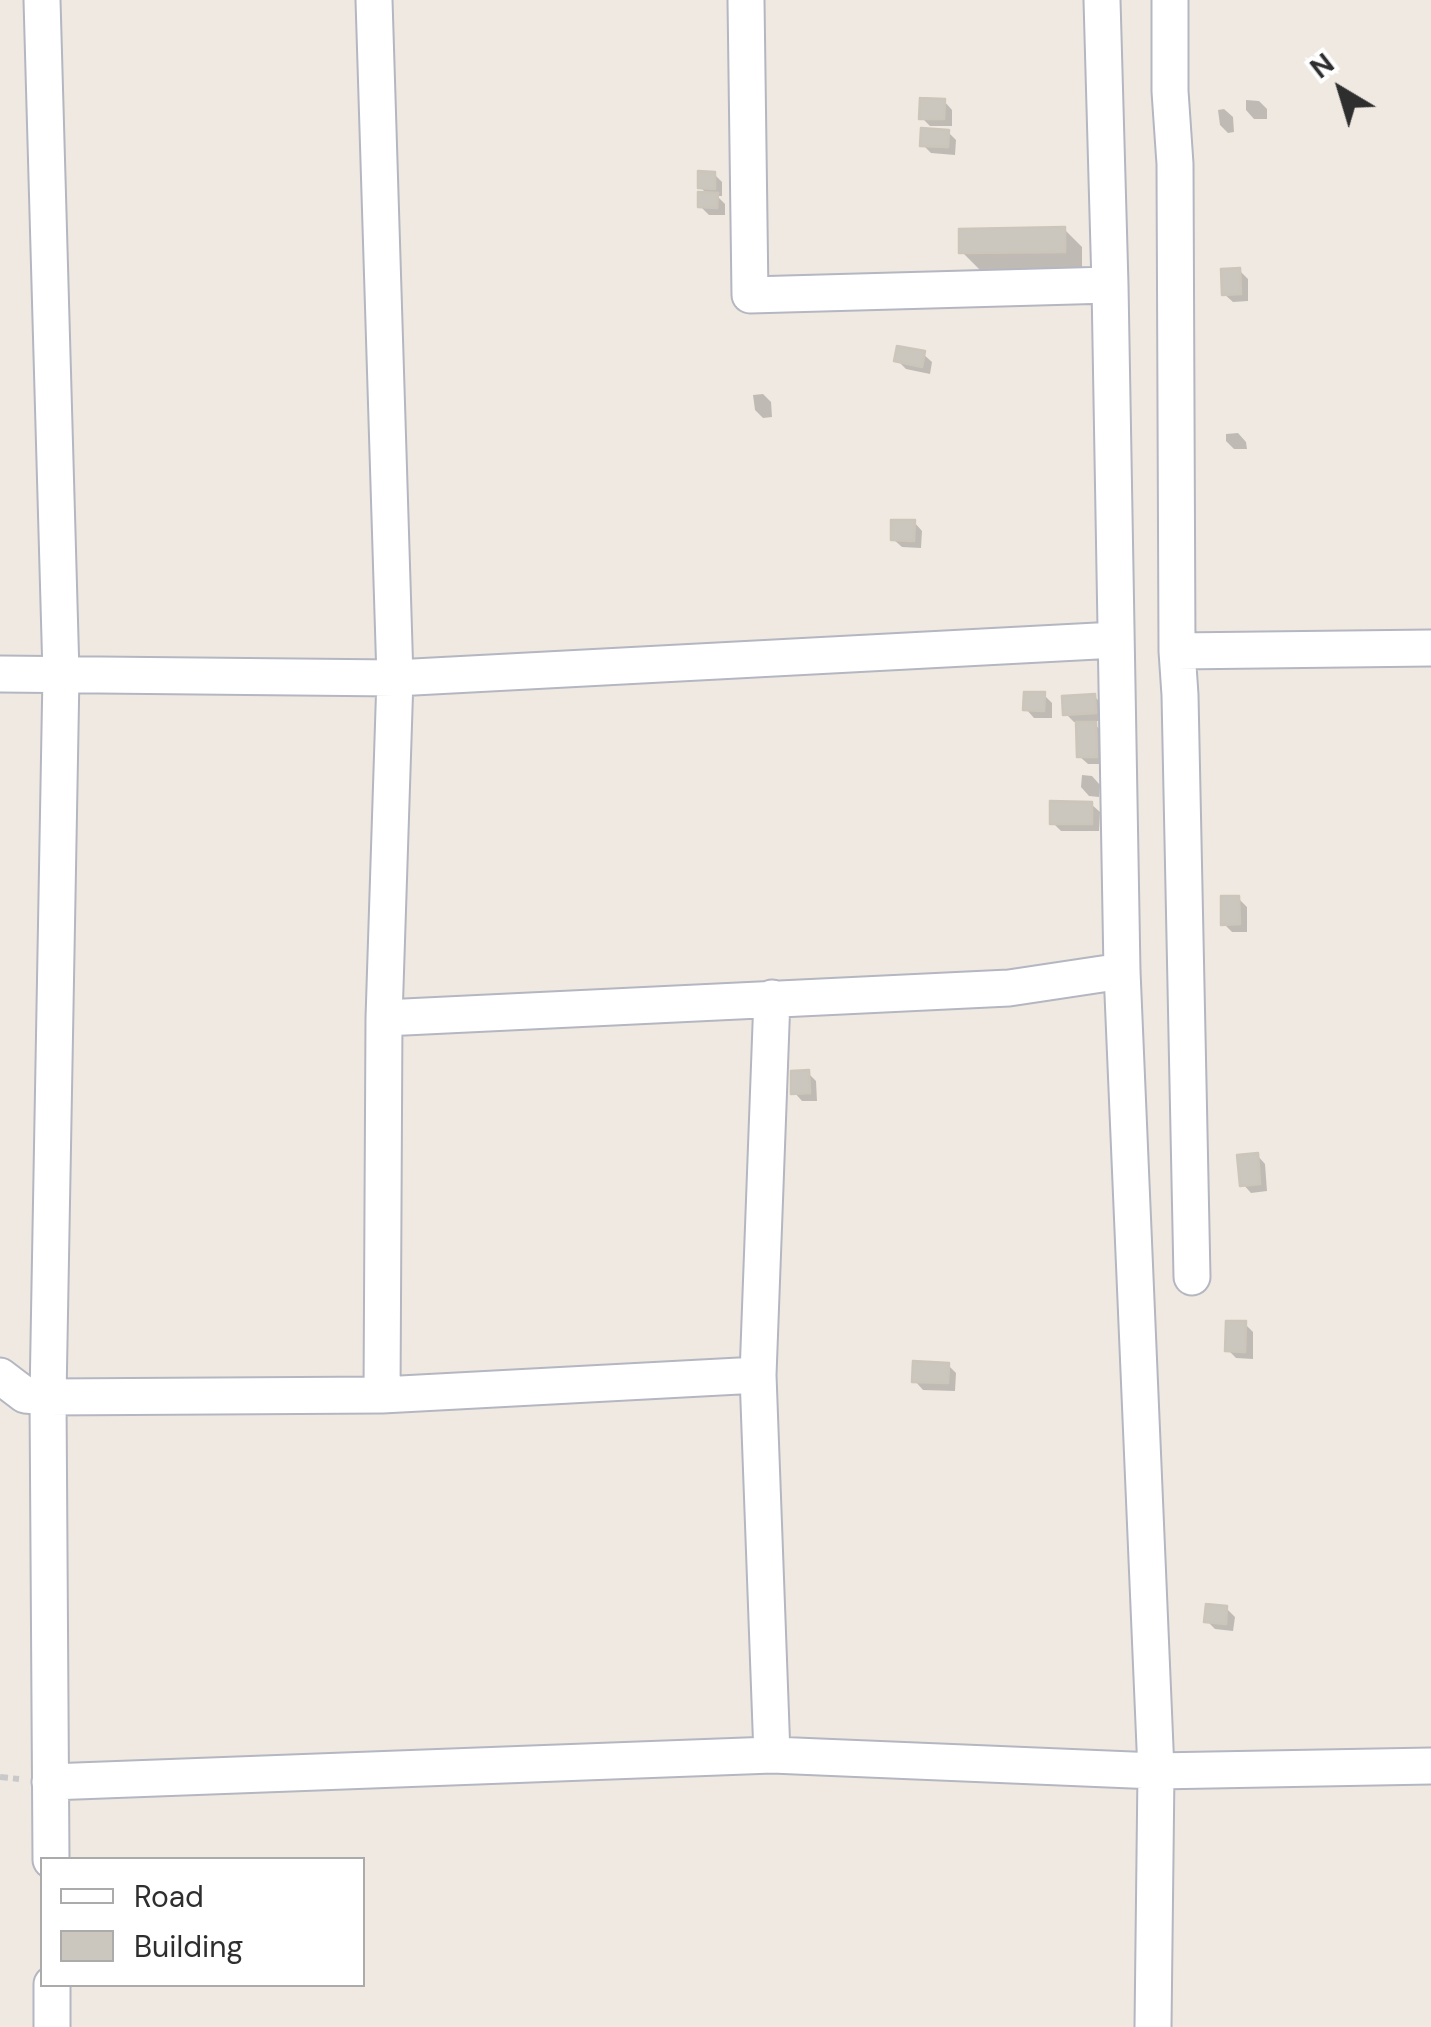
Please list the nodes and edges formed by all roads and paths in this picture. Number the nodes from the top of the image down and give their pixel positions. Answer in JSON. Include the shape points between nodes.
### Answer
{"nodes":[{"id":1,"x":42,"y":0,"type":"edge"},
{"id":2,"x":374,"y":0,"type":"edge"},
{"id":3,"x":746,"y":0,"type":"edge"},
{"id":4,"x":1102,"y":0,"type":"edge"},
{"id":5,"x":1170,"y":0,"type":"edge"},
{"id":6,"x":1110,"y":285,"type":"junction"},
{"id":7,"x":1116,"y":640,"type":"junction"},
{"id":8,"x":1431,"y":648,"type":"edge"},
{"id":9,"x":1177,"y":651,"type":"junction"},
{"id":10,"x":0,"y":674,"type":"edge"},
{"id":11,"x":61,"y":674,"type":"junction"},
{"id":12,"x":394,"y":678,"type":"junction"},
{"id":13,"x":1122,"y":971,"type":"junction"},
{"id":14,"x":772,"y":998,"type":"junction"},
{"id":15,"x":384,"y":1018,"type":"junction"},
{"id":16,"x":1192,"y":1277,"type":"dead end"},
{"id":17,"x":758,"y":1375,"type":"junction"},
{"id":18,"x":0,"y":1376,"type":"edge"},
{"id":19,"x":382,"y":1396,"type":"junction"},
{"id":20,"x":48,"y":1397,"type":"junction"},
{"id":21,"x":772,"y":1755,"type":"junction"},
{"id":22,"x":1431,"y":1766,"type":"edge"},
{"id":23,"x":1156,"y":1770,"type":"junction"},
{"id":24,"x":50,"y":1782,"type":"junction"},
{"id":25,"x":50,"y":1857,"type":"edge"},
{"id":26,"x":52,"y":1987,"type":"edge"},
{"id":27,"x":52,"y":2027,"type":"edge"},
{"id":28,"x":1154,"y":2027,"type":"edge"}],
"edges":[{"from":1,"to":11,"type":"street"},
{"from":2,"to":12,"type":"street"},
{"from":3,"to":6,"type":"street","via":[[750,294]]},
{"from":4,"to":6,"type":"street"},
{"from":5,"to":9,"type":"street"},
{"from":6,"to":7,"type":"street"},
{"from":7,"to":12,"type":"street"},
{"from":7,"to":13,"type":"street"},
{"from":8,"to":9,"type":"street"},
{"from":9,"to":16,"type":"street"},
{"from":10,"to":11,"type":"street"},
{"from":11,"to":12,"type":"street"},
{"from":11,"to":20,"type":"street"},
{"from":12,"to":15,"type":"street"},
{"from":13,"to":14,"type":"street","via":[[1009,988]]},
{"from":13,"to":23,"type":"street"},
{"from":14,"to":15,"type":"street"},
{"from":14,"to":17,"type":"street"},
{"from":15,"to":19,"type":"street"},
{"from":17,"to":19,"type":"street"},
{"from":17,"to":21,"type":"street"},
{"from":18,"to":20,"type":"street","via":[[25,1395]]},
{"from":19,"to":20,"type":"street"},
{"from":20,"to":24,"type":"street"},
{"from":21,"to":23,"type":"street"},
{"from":21,"to":24,"type":"street"},
{"from":22,"to":23,"type":"street"},
{"from":23,"to":28,"type":"street"},
{"from":24,"to":25,"type":"street"},
{"from":26,"to":27,"type":"street"}]}
